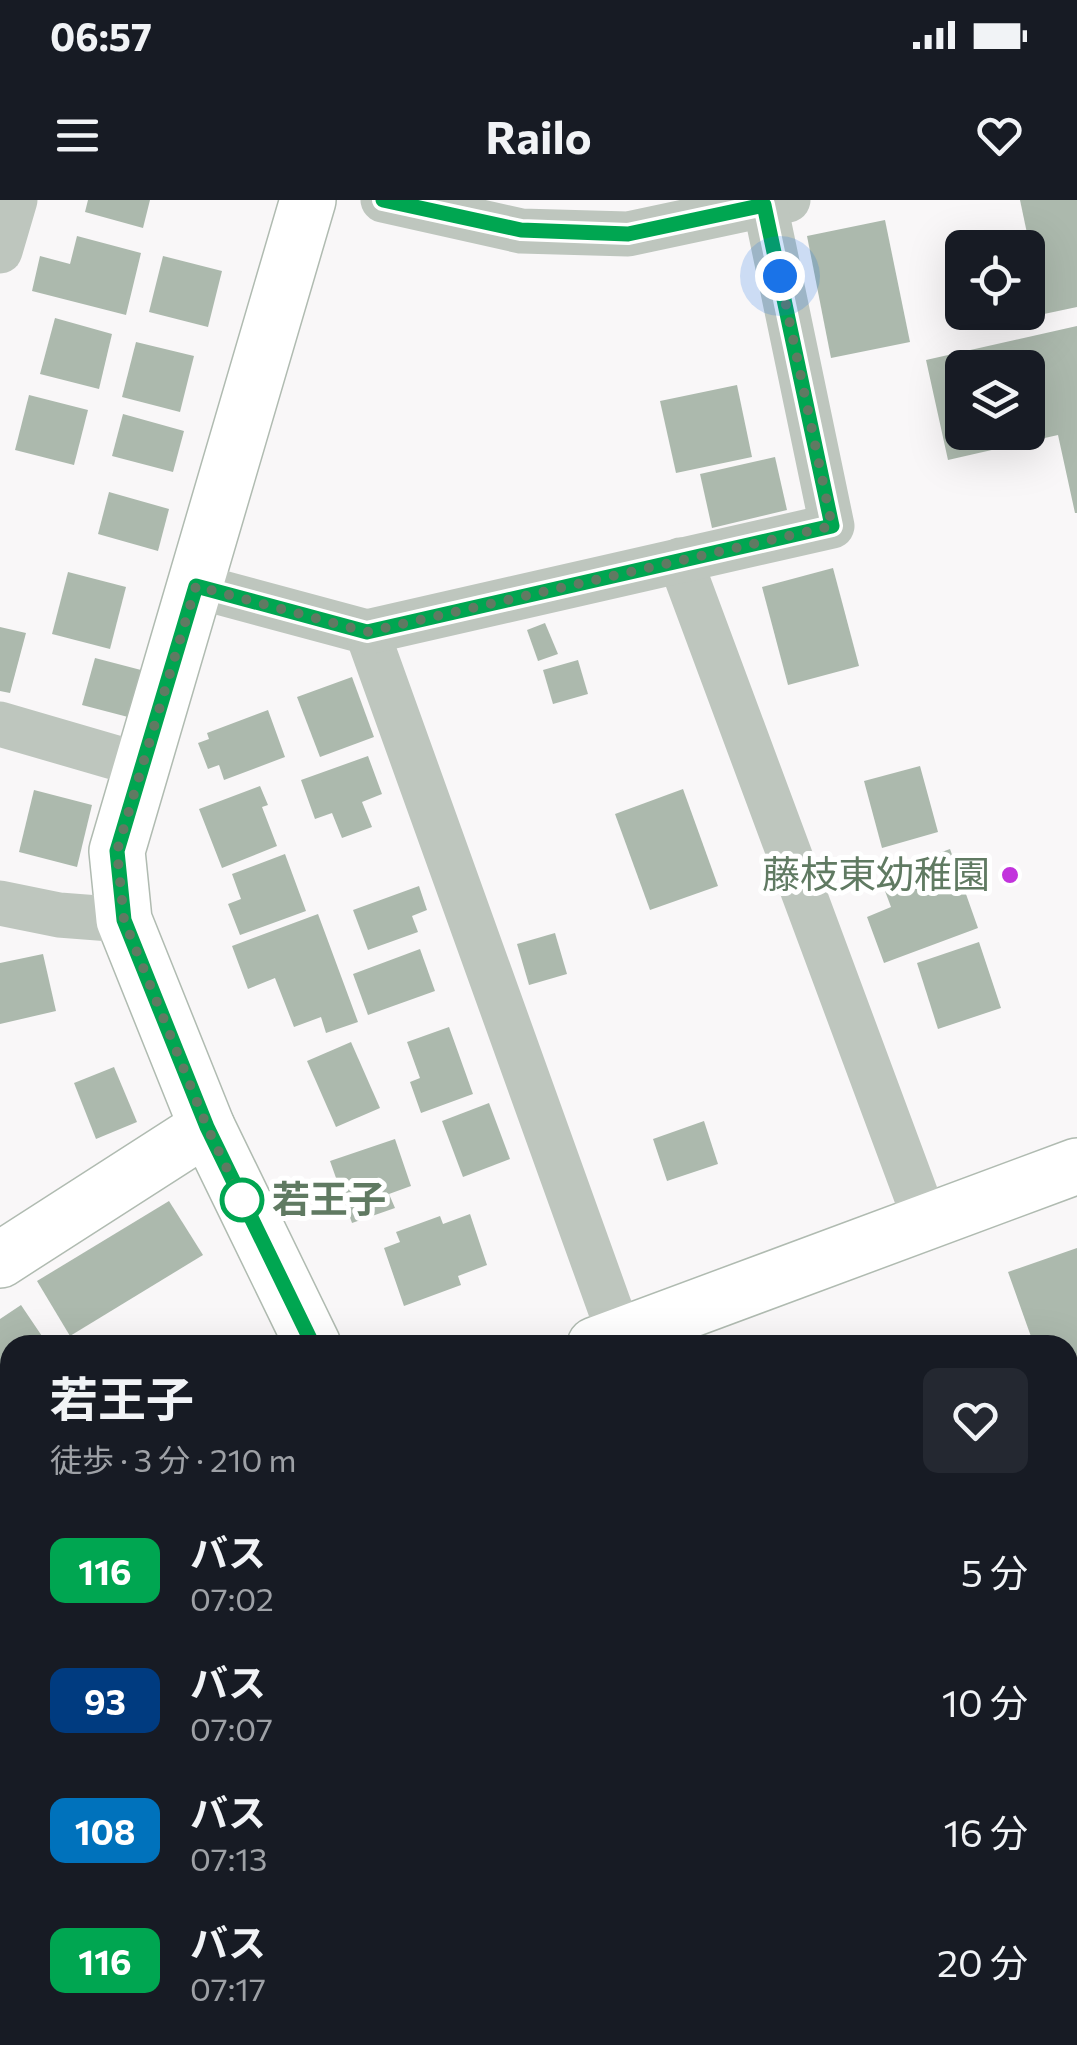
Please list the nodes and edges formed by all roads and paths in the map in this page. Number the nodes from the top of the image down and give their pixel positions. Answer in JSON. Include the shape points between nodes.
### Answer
{"nodes":[{"id":1,"x":15,"y":200,"type":"edge"},
{"id":2,"x":308,"y":200,"type":"edge"},
{"id":3,"x":383,"y":200,"type":"edge"},
{"id":4,"x":776,"y":202,"type":"edge"},
{"id":5,"x":0,"y":251,"type":"edge"},
{"id":6,"x":680,"y":560,"type":"junction"},
{"id":7,"x":196,"y":586,"type":"junction"},
{"id":8,"x":367,"y":632,"type":"junction"},
{"id":9,"x":0,"y":724,"type":"edge"},
{"id":10,"x":144,"y":766,"type":"junction"},
{"id":11,"x":0,"y":902,"type":"edge"},
{"id":12,"x":124,"y":920,"type":"junction"},
{"id":13,"x":207,"y":1127,"type":"junction"},
{"id":14,"x":1077,"y":1166,"type":"edge"},
{"id":15,"x":926,"y":1222,"type":"junction"},
{"id":16,"x":0,"y":1260,"type":"edge"},
{"id":17,"x":308,"y":1335,"type":"edge"},
{"id":18,"x":606,"y":1335,"type":"edge"},
{"id":19,"x":621,"y":1335,"type":"edge"}],
"edges":[{"from":1,"to":5,"type":"street"},
{"from":2,"to":7,"type":"street"},
{"from":3,"to":4,"type":"street","via":[[521,230],[628,234]]},
{"from":4,"to":6,"type":"street","via":[[832,526]]},
{"from":6,"to":8,"type":"street"},
{"from":6,"to":15,"type":"street"},
{"from":7,"to":8,"type":"street"},
{"from":7,"to":10,"type":"street"},
{"from":8,"to":18,"type":"street"},
{"from":9,"to":10,"type":"street"},
{"from":10,"to":12,"type":"street","via":[[117,851]]},
{"from":11,"to":12,"type":"street"},
{"from":12,"to":13,"type":"street"},
{"from":13,"to":16,"type":"street"},
{"from":13,"to":17,"type":"street"},
{"from":14,"to":15,"type":"street"},
{"from":15,"to":19,"type":"street"}]}
